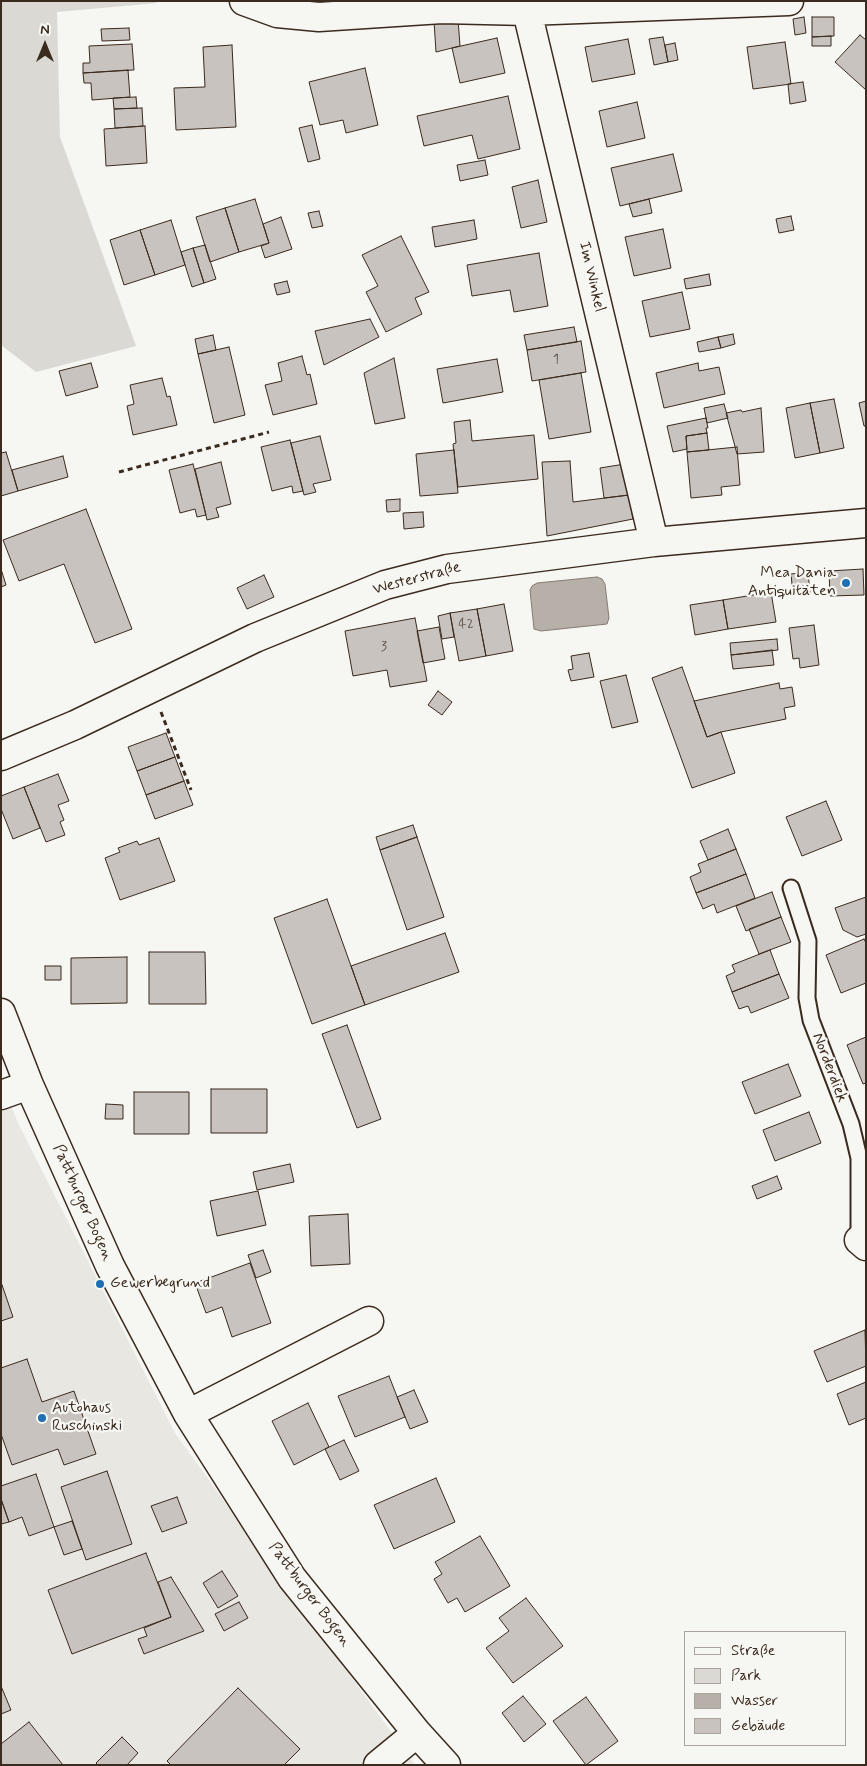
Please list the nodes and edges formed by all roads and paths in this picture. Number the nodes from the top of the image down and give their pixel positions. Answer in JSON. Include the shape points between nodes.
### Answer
{"nodes":[{"id":1,"x":244,"y":1,"type":"edge"},
{"id":2,"x":789,"y":1,"type":"edge"},
{"id":3,"x":451,"y":5,"type":"edge"},
{"id":4,"x":527,"y":11,"type":"junction"},
{"id":5,"x":269,"y":432,"type":"dead end"},
{"id":6,"x":119,"y":472,"type":"dead end"},
{"id":7,"x":866,"y":523,"type":"edge"},
{"id":8,"x":654,"y":542,"type":"junction"},
{"id":9,"x":152,"y":688,"type":"junction"},
{"id":10,"x":1,"y":756,"type":"edge"},
{"id":11,"x":191,"y":790,"type":"dead end"},
{"id":12,"x":791,"y":888,"type":"dead end"},
{"id":13,"x":1,"y":1013,"type":"edge"},
{"id":14,"x":29,"y":1085,"type":"junction"},
{"id":15,"x":1,"y":1095,"type":"edge"},
{"id":16,"x":862,"y":1243,"type":"edge"},
{"id":17,"x":369,"y":1321,"type":"dead end"},
{"id":18,"x":188,"y":1414,"type":"junction"},
{"id":19,"x":417,"y":1733,"type":"junction"},
{"id":20,"x":378,"y":1765,"type":"edge"},
{"id":21,"x":446,"y":1765,"type":"edge"}],
"edges":[{"from":1,"to":3,"type":"street","via":[[277,13],[319,17]]},
{"from":2,"to":4,"type":"street"},
{"from":3,"to":4,"type":"street"},
{"from":4,"to":8,"type":"street","name":"Im Winkel"},
{"from":5,"to":6,"type":"path"},
{"from":7,"to":8,"type":"street","name":"Westerstraße"},
{"from":8,"to":9,"type":"street","name":"Westerstraße","via":[[447,569],[385,585],[255,638]]},
{"from":9,"to":10,"type":"street","name":"Westerstraße"},
{"from":9,"to":11,"type":"path"},
{"from":12,"to":16,"type":"lane","name":"Norderdiek","via":[[808,941],[807,998],[811,1020],[850,1124],[858,1158]]},
{"from":13,"to":14,"type":"street","name":"Pattburger Bogen"},
{"from":14,"to":15,"type":"street"},
{"from":14,"to":18,"type":"street","name":"Pattburger Bogen","via":[[110,1266]]},
{"from":17,"to":18,"type":"street"},
{"from":18,"to":19,"type":"street","name":"Pattburger Bogen","via":[[292,1578]]},
{"from":19,"to":20,"type":"street"},
{"from":19,"to":21,"type":"street","name":"Pattburger Bogen"}]}
